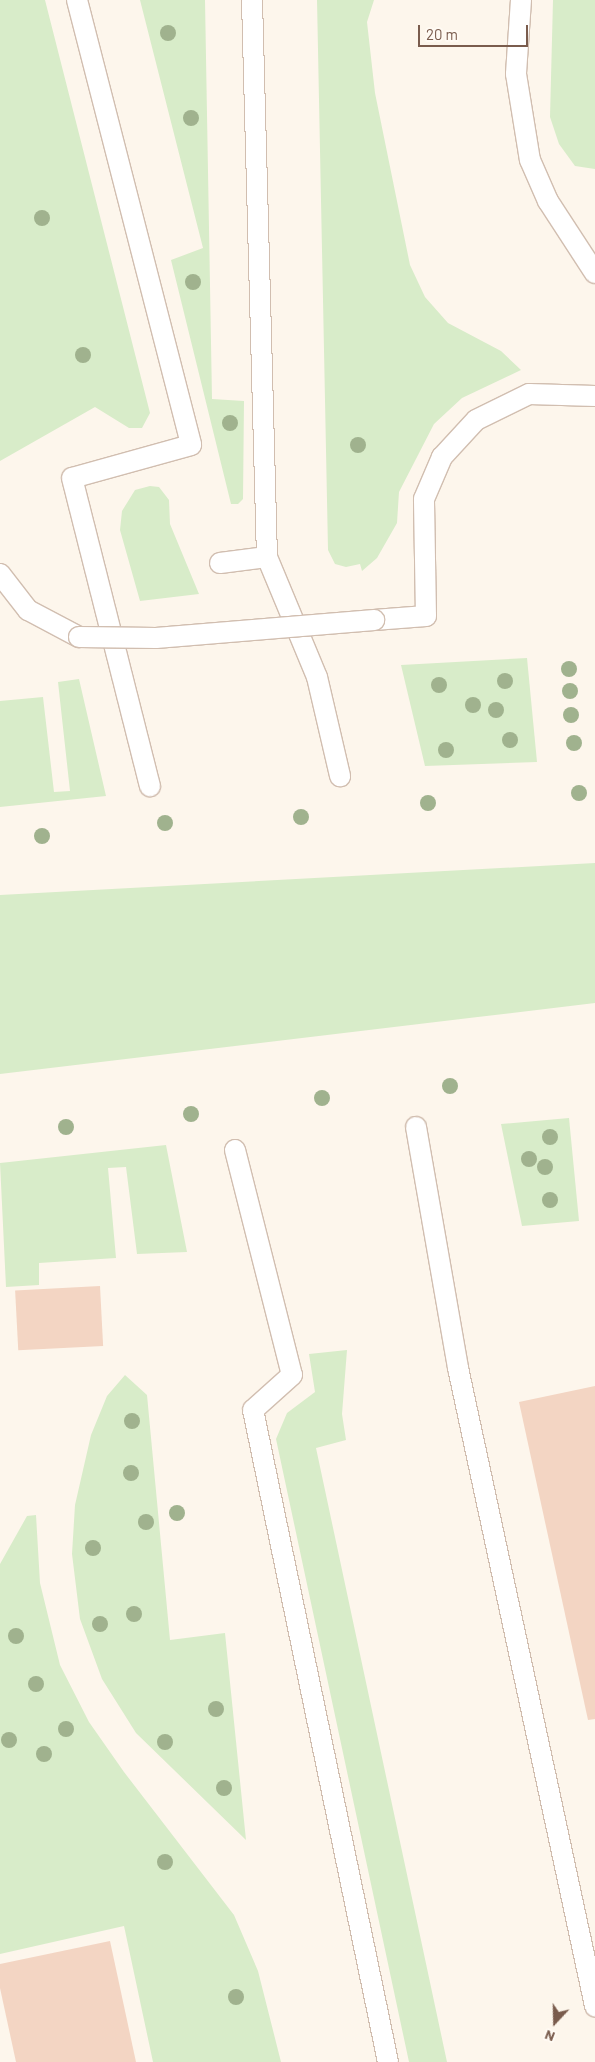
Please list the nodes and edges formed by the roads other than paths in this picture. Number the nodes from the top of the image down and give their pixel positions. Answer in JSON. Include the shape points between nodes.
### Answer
{"nodes":[{"id":1,"x":77,"y":0,"type":"edge"},
{"id":2,"x":252,"y":0,"type":"edge"},
{"id":3,"x":521,"y":0,"type":"edge"},
{"id":4,"x":595,"y":273,"type":"edge"},
{"id":5,"x":595,"y":396,"type":"edge"},
{"id":6,"x":268,"y":557,"type":"junction"},
{"id":7,"x":220,"y":563,"type":"dead end"},
{"id":8,"x":0,"y":574,"type":"edge"},
{"id":9,"x":340,"y":776,"type":"dead end"},
{"id":10,"x":150,"y":786,"type":"dead end"},
{"id":11,"x":416,"y":1127,"type":"dead end"},
{"id":12,"x":235,"y":1150,"type":"dead end"},
{"id":13,"x":595,"y":2006,"type":"edge"},
{"id":14,"x":388,"y":2062,"type":"edge"}],
"edges":[{"from":1,"to":10,"type":"lane","via":[[191,445],[72,478]]},
{"from":2,"to":6,"type":"lane"},
{"from":3,"to":4,"type":"lane","via":[[516,74],[530,160],[548,201]]},
{"from":5,"to":8,"type":"lane","bridge":true,"via":[[529,394],[476,420],[442,457],[424,499],[426,616],[156,638],[79,637],[28,610]]},
{"from":6,"to":7,"type":"lane"},
{"from":6,"to":9,"type":"lane","via":[[317,677]]},
{"from":11,"to":13,"type":"lane","via":[[458,1368]]},
{"from":12,"to":14,"type":"lane","via":[[292,1375],[253,1410]]}]}
